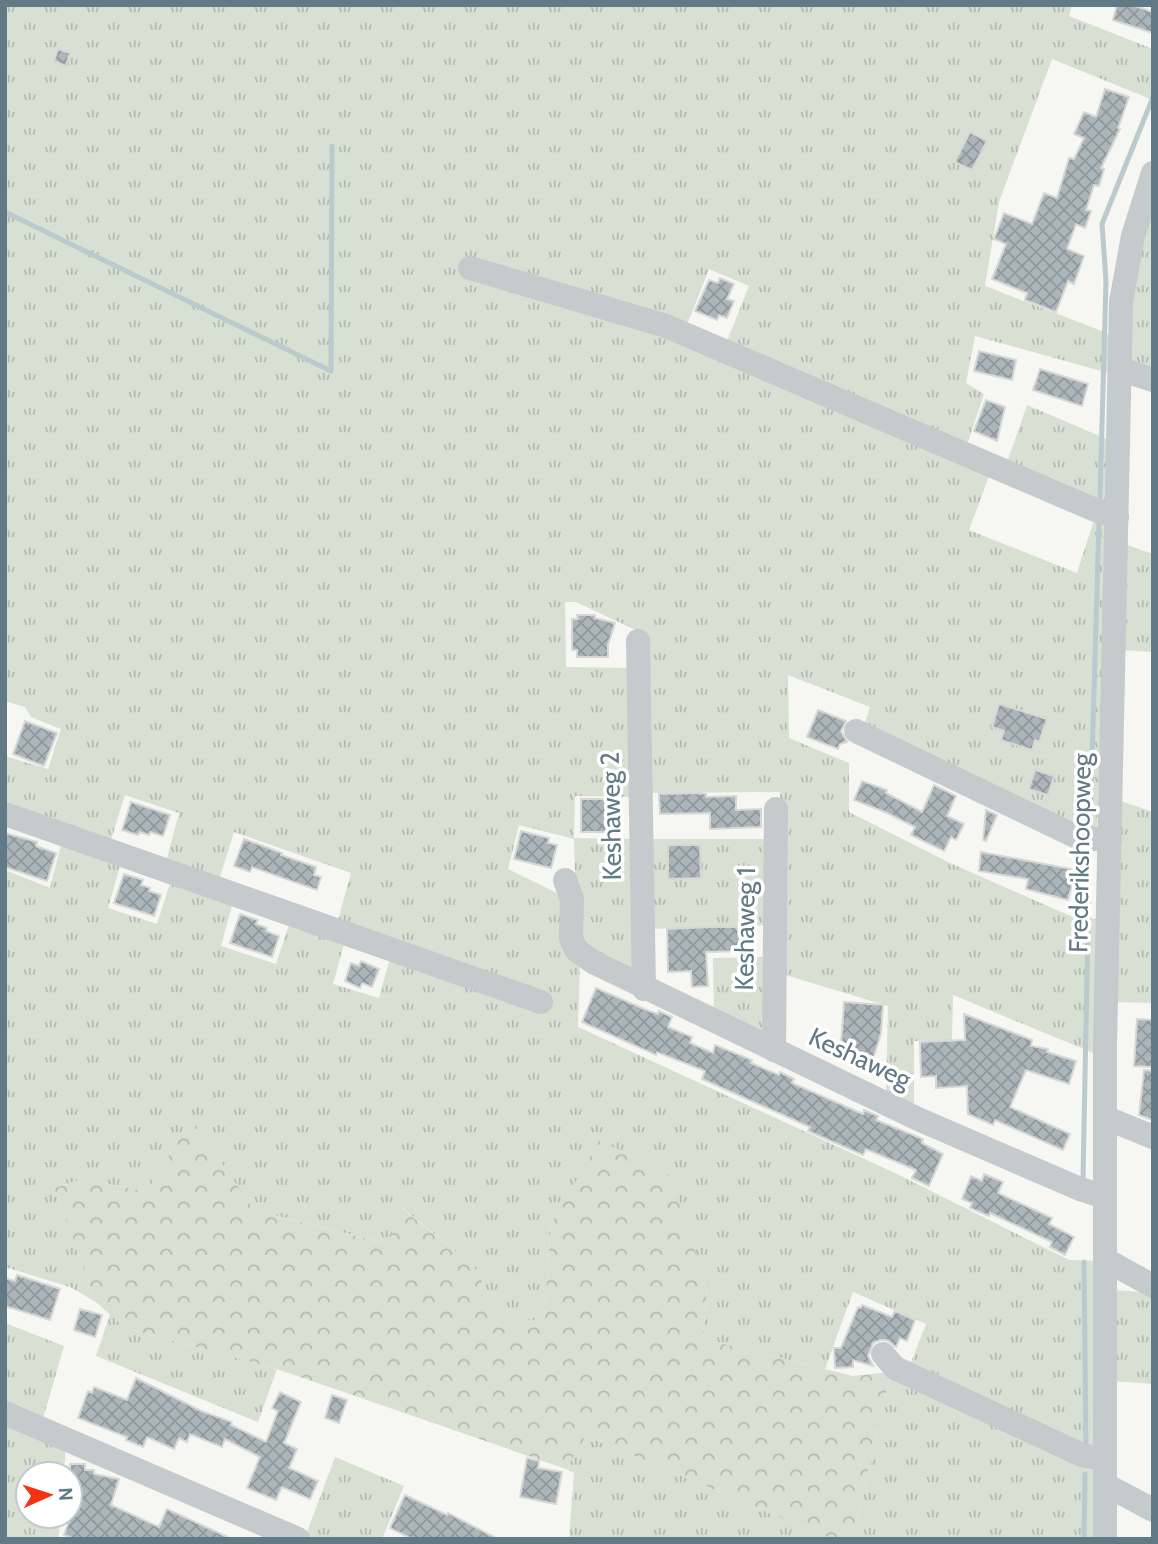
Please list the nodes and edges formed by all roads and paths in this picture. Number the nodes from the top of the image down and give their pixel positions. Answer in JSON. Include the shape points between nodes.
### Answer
{"nodes":[{"id":1,"x":1153,"y":173,"type":"edge"},
{"id":2,"x":470,"y":268,"type":"dead end"},
{"id":3,"x":1120,"y":369,"type":"junction"},
{"id":4,"x":1153,"y":380,"type":"edge"},
{"id":5,"x":1117,"y":517,"type":"junction"},
{"id":6,"x":638,"y":642,"type":"dead end"},
{"id":7,"x":856,"y":731,"type":"dead end"},
{"id":8,"x":776,"y":809,"type":"dead end"},
{"id":9,"x":5,"y":814,"type":"edge"},
{"id":10,"x":1111,"y":840,"type":"junction"},
{"id":11,"x":565,"y":880,"type":"dead end"},
{"id":12,"x":645,"y":989,"type":"junction"},
{"id":13,"x":541,"y":1002,"type":"dead end"},
{"id":14,"x":774,"y":1050,"type":"junction"},
{"id":15,"x":1105,"y":1118,"type":"junction"},
{"id":16,"x":1153,"y":1137,"type":"edge"},
{"id":17,"x":1105,"y":1197,"type":"junction"},
{"id":18,"x":1106,"y":1260,"type":"junction"},
{"id":19,"x":1153,"y":1286,"type":"edge"},
{"id":20,"x":883,"y":1354,"type":"dead end"},
{"id":21,"x":5,"y":1413,"type":"edge"},
{"id":22,"x":1104,"y":1459,"type":"junction"},
{"id":23,"x":1106,"y":1485,"type":"junction"},
{"id":24,"x":1153,"y":1510,"type":"edge"},
{"id":25,"x":298,"y":1539,"type":"edge"},
{"id":26,"x":1105,"y":1539,"type":"edge"}],
"edges":[{"from":1,"to":3,"type":"street","name":"Frederikshoopweg","via":[[1126,268]]},
{"from":2,"to":5,"type":"street","via":[[666,326]]},
{"from":3,"to":4,"type":"street"},
{"from":3,"to":5,"type":"street","name":"Frederikshoopweg"},
{"from":5,"to":10,"type":"street","name":"Frederikshoopweg"},
{"from":6,"to":12,"type":"street","name":"Keshaweg 2"},
{"from":7,"to":10,"type":"street","via":[[1079,838]]},
{"from":8,"to":14,"type":"street","name":"Keshaweg 1"},
{"from":9,"to":13,"type":"street"},
{"from":10,"to":15,"type":"street","name":"Frederikshoopweg"},
{"from":11,"to":12,"type":"street","name":"Keshaweg","via":[[572,899],[571,938],[576,950]]},
{"from":12,"to":14,"type":"street","name":"Keshaweg"},
{"from":14,"to":17,"type":"street","name":"Keshaweg","via":[[918,1119]]},
{"from":15,"to":16,"type":"street"},
{"from":15,"to":17,"type":"street","name":"Frederikshoopweg"},
{"from":17,"to":18,"type":"street","name":"Frederikshoopweg"},
{"from":18,"to":19,"type":"street"},
{"from":18,"to":22,"type":"street","name":"Frederikshoopweg"},
{"from":20,"to":22,"type":"street","via":[[895,1368],[1082,1455]]},
{"from":21,"to":25,"type":"street"},
{"from":22,"to":23,"type":"street","name":"Frederikshoopweg"},
{"from":23,"to":24,"type":"street"},
{"from":23,"to":26,"type":"street","name":"Frederikshoopweg"}]}
